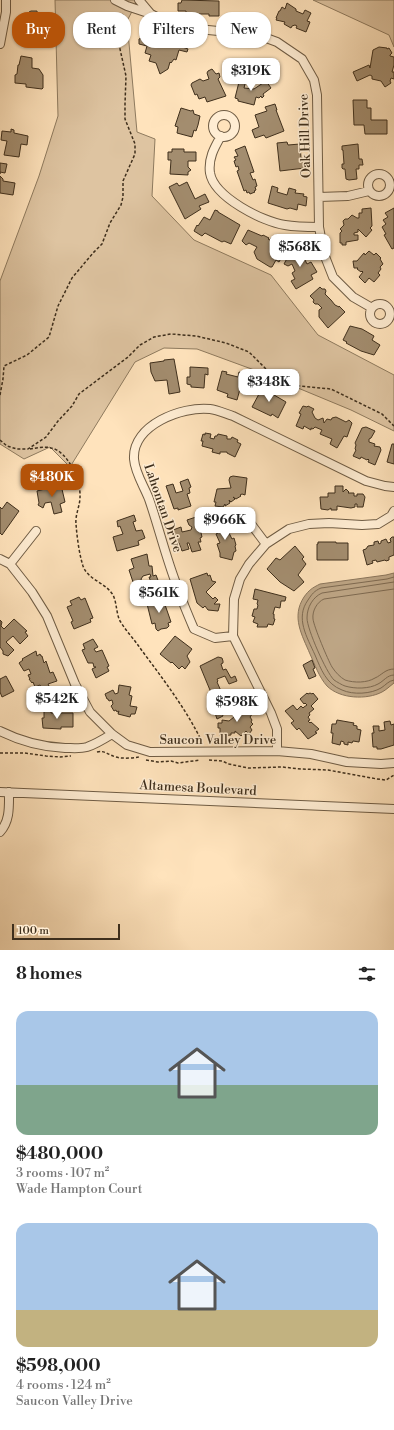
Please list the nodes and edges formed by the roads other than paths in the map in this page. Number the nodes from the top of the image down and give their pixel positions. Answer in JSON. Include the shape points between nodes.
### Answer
{"nodes":[{"id":1,"x":6,"y":0,"type":"edge"},
{"id":2,"x":115,"y":0,"type":"edge"},
{"id":3,"x":139,"y":0,"type":"edge"},
{"id":4,"x":145,"y":12,"type":"edge"},
{"id":5,"x":149,"y":12,"type":"edge"},
{"id":6,"x":208,"y":30,"type":"edge"},
{"id":7,"x":0,"y":41,"type":"edge"},
{"id":8,"x":221,"y":136,"type":"dead end"},
{"id":9,"x":369,"y":191,"type":"dead end"},
{"id":10,"x":319,"y":197,"type":"junction"},
{"id":11,"x":319,"y":226,"type":"junction"},
{"id":12,"x":372,"y":308,"type":"dead end"},
{"id":13,"x":394,"y":487,"type":"edge"},
{"id":14,"x":394,"y":510,"type":"edge"},
{"id":15,"x":248,"y":520,"type":"dead end"},
{"id":16,"x":36,"y":531,"type":"dead end"},
{"id":17,"x":266,"y":544,"type":"junction"},
{"id":18,"x":0,"y":559,"type":"edge"},
{"id":19,"x":10,"y":564,"type":"junction"},
{"id":20,"x":233,"y":636,"type":"junction"},
{"id":21,"x":0,"y":731,"type":"edge"},
{"id":22,"x":112,"y":734,"type":"junction"},
{"id":23,"x":276,"y":751,"type":"junction"},
{"id":24,"x":394,"y":763,"type":"edge"},
{"id":25,"x":0,"y":792,"type":"edge"},
{"id":26,"x":9,"y":792,"type":"junction"},
{"id":27,"x":0,"y":799,"type":"edge"},
{"id":28,"x":394,"y":809,"type":"edge"},
{"id":29,"x":0,"y":832,"type":"edge"}],
"edges":[{"from":1,"to":7,"type":"street"},
{"from":2,"to":4,"type":"street","name":"Oak Hill Drive"},
{"from":3,"to":5,"type":"street","name":"Oak Hill Drive"},
{"from":6,"to":10,"type":"street","name":"Oak Hill Drive","via":[[258,35],[277,42],[302,59],[314,80],[317,95]]},
{"from":8,"to":11,"type":"street","via":[[211,153],[210,175],[214,184],[230,201],[269,221],[284,225]]},
{"from":9,"to":10,"type":"street","via":[[348,196]]},
{"from":10,"to":11,"type":"street","name":"Oak Hill Drive"},
{"from":11,"to":12,"type":"street","name":"Oak Hill Drive","via":[[324,254],[333,277],[354,297]]},
{"from":13,"to":20,"type":"street","name":"Lahontan Drive","via":[[366,481],[233,416],[210,409],[173,414],[159,420],[147,430],[136,446],[136,469],[194,629],[215,638]]},
{"from":14,"to":17,"type":"street","via":[[391,516],[378,524],[310,524],[289,529]]},
{"from":15,"to":17,"type":"street"},
{"from":16,"to":19,"type":"street"},
{"from":17,"to":20,"type":"street","via":[[240,579],[234,599]]},
{"from":18,"to":19,"type":"street","name":"Saucon Valley Drive"},
{"from":19,"to":22,"type":"street","name":"Saucon Valley Drive","via":[[47,616],[75,684],[90,712]]},
{"from":20,"to":23,"type":"street","via":[[275,724]]},
{"from":21,"to":22,"type":"street","via":[[30,744],[73,748],[96,744]]},
{"from":22,"to":23,"type":"street","name":"Saucon Valley Drive","via":[[128,745],[150,752]]},
{"from":23,"to":24,"type":"street","name":"Saucon Valley Drive","via":[[311,754],[347,762]]},
{"from":25,"to":26,"type":"street","name":"Altamesa Boulevard"},
{"from":25,"to":27,"type":"street"},
{"from":26,"to":28,"type":"street","name":"Altamesa Boulevard"},
{"from":26,"to":29,"type":"street","via":[[8,818]]}]}
